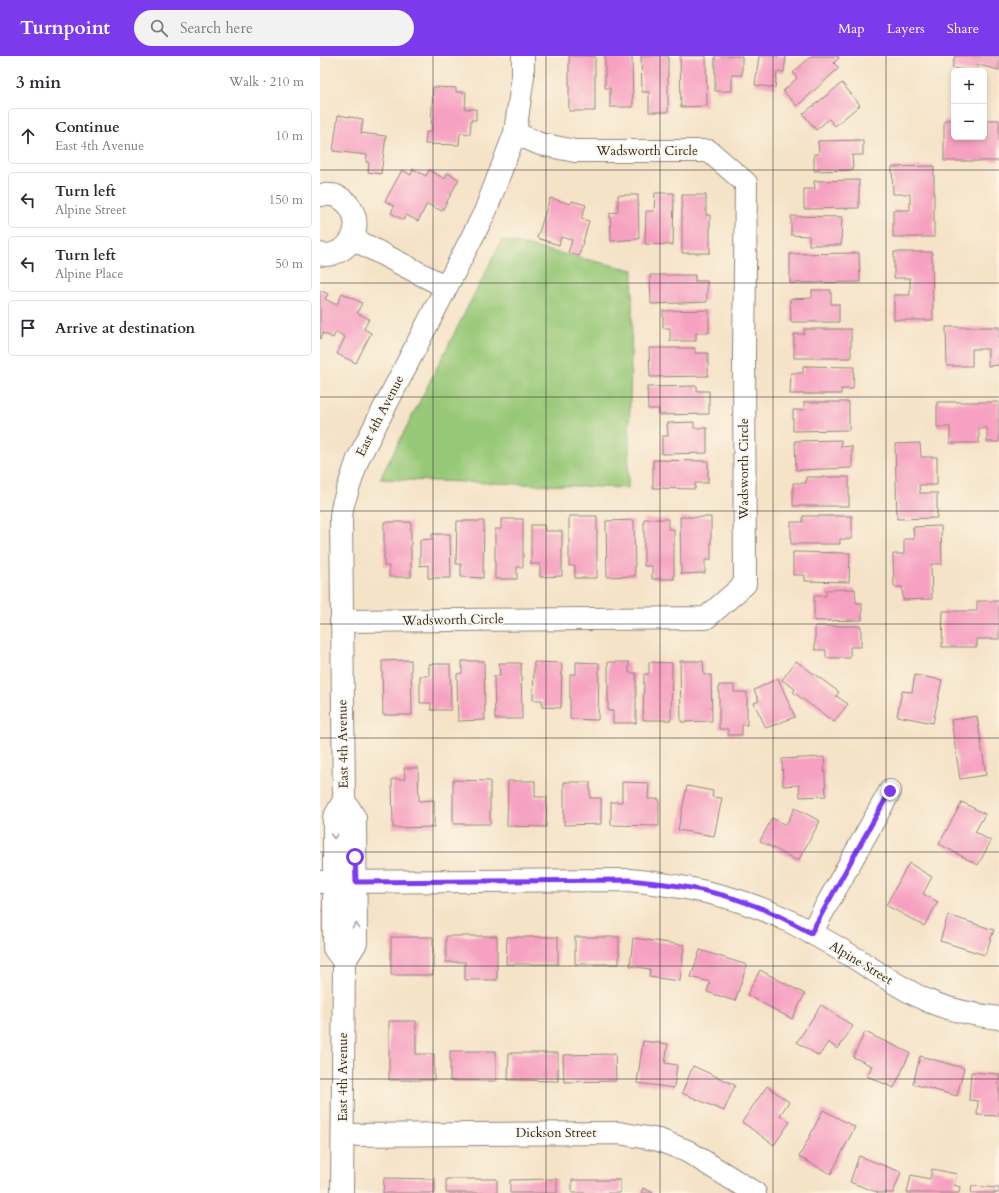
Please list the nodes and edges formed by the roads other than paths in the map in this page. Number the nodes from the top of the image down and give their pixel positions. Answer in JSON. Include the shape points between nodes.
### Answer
{"nodes":[{"id":1,"x":523,"y":56,"type":"edge"},
{"id":2,"x":515,"y":133,"type":"junction"},
{"id":3,"x":320,"y":195,"type":"edge"},
{"id":4,"x":353,"y":239,"type":"junction"},
{"id":5,"x":320,"y":254,"type":"edge"},
{"id":6,"x":446,"y":287,"type":"junction"},
{"id":7,"x":341,"y":621,"type":"junction"},
{"id":8,"x":890,"y":791,"type":"dead end"},
{"id":9,"x":344,"y":800,"type":"junction"},
{"id":10,"x":327,"y":882,"type":"edge"},
{"id":11,"x":356,"y":882,"type":"junction"},
{"id":12,"x":811,"y":933,"type":"junction"},
{"id":13,"x":344,"y":962,"type":"junction"},
{"id":14,"x":999,"y":1018,"type":"edge"},
{"id":15,"x":343,"y":1135,"type":"junction"},
{"id":16,"x":342,"y":1193,"type":"edge"},
{"id":17,"x":755,"y":1193,"type":"edge"}],
"edges":[{"from":1,"to":2,"type":"street","name":"East 4th Avenue","via":[[523,76]]},
{"from":2,"to":6,"type":"street","name":"East 4th Avenue","via":[[485,212]]},
{"from":2,"to":7,"type":"street","name":"Wadsworth Circle","via":[[540,144],[576,151],[709,151],[746,183],[745,584],[706,618]]},
{"from":3,"to":4,"type":"street","via":[[335,195],[349,205],[356,222]]},
{"from":4,"to":5,"type":"street","via":[[341,252],[324,256]]},
{"from":4,"to":6,"type":"street"},
{"from":6,"to":7,"type":"street","name":"East 4th Avenue","via":[[358,459],[341,516]]},
{"from":7,"to":9,"type":"street","name":"East 4th Avenue"},
{"from":8,"to":12,"type":"street"},
{"from":9,"to":10,"type":"street","name":"East 4th Avenue","one_way":true,"via":[[334,818]]},
{"from":9,"to":11,"type":"street","name":"East 4th Avenue","via":[[355,818]]},
{"from":10,"to":11,"type":"street","name":"Alpine Street"},
{"from":10,"to":13,"type":"street","name":"East 4th Avenue","via":[[334,948]]},
{"from":11,"to":12,"type":"street","name":"Alpine Street","via":[[629,880],[670,884],[750,904]]},
{"from":13,"to":11,"type":"street","name":"East 4th Avenue","one_way":true,"via":[[356,943]]},
{"from":12,"to":14,"type":"street","name":"Alpine Street","via":[[927,1000],[954,1009]]},
{"from":13,"to":15,"type":"street","name":"East 4th Avenue"},
{"from":15,"to":16,"type":"street","name":"East 4th Avenue"},
{"from":15,"to":17,"type":"street","name":"Dickson Street","via":[[619,1132],[659,1140],[686,1151]]}]}
